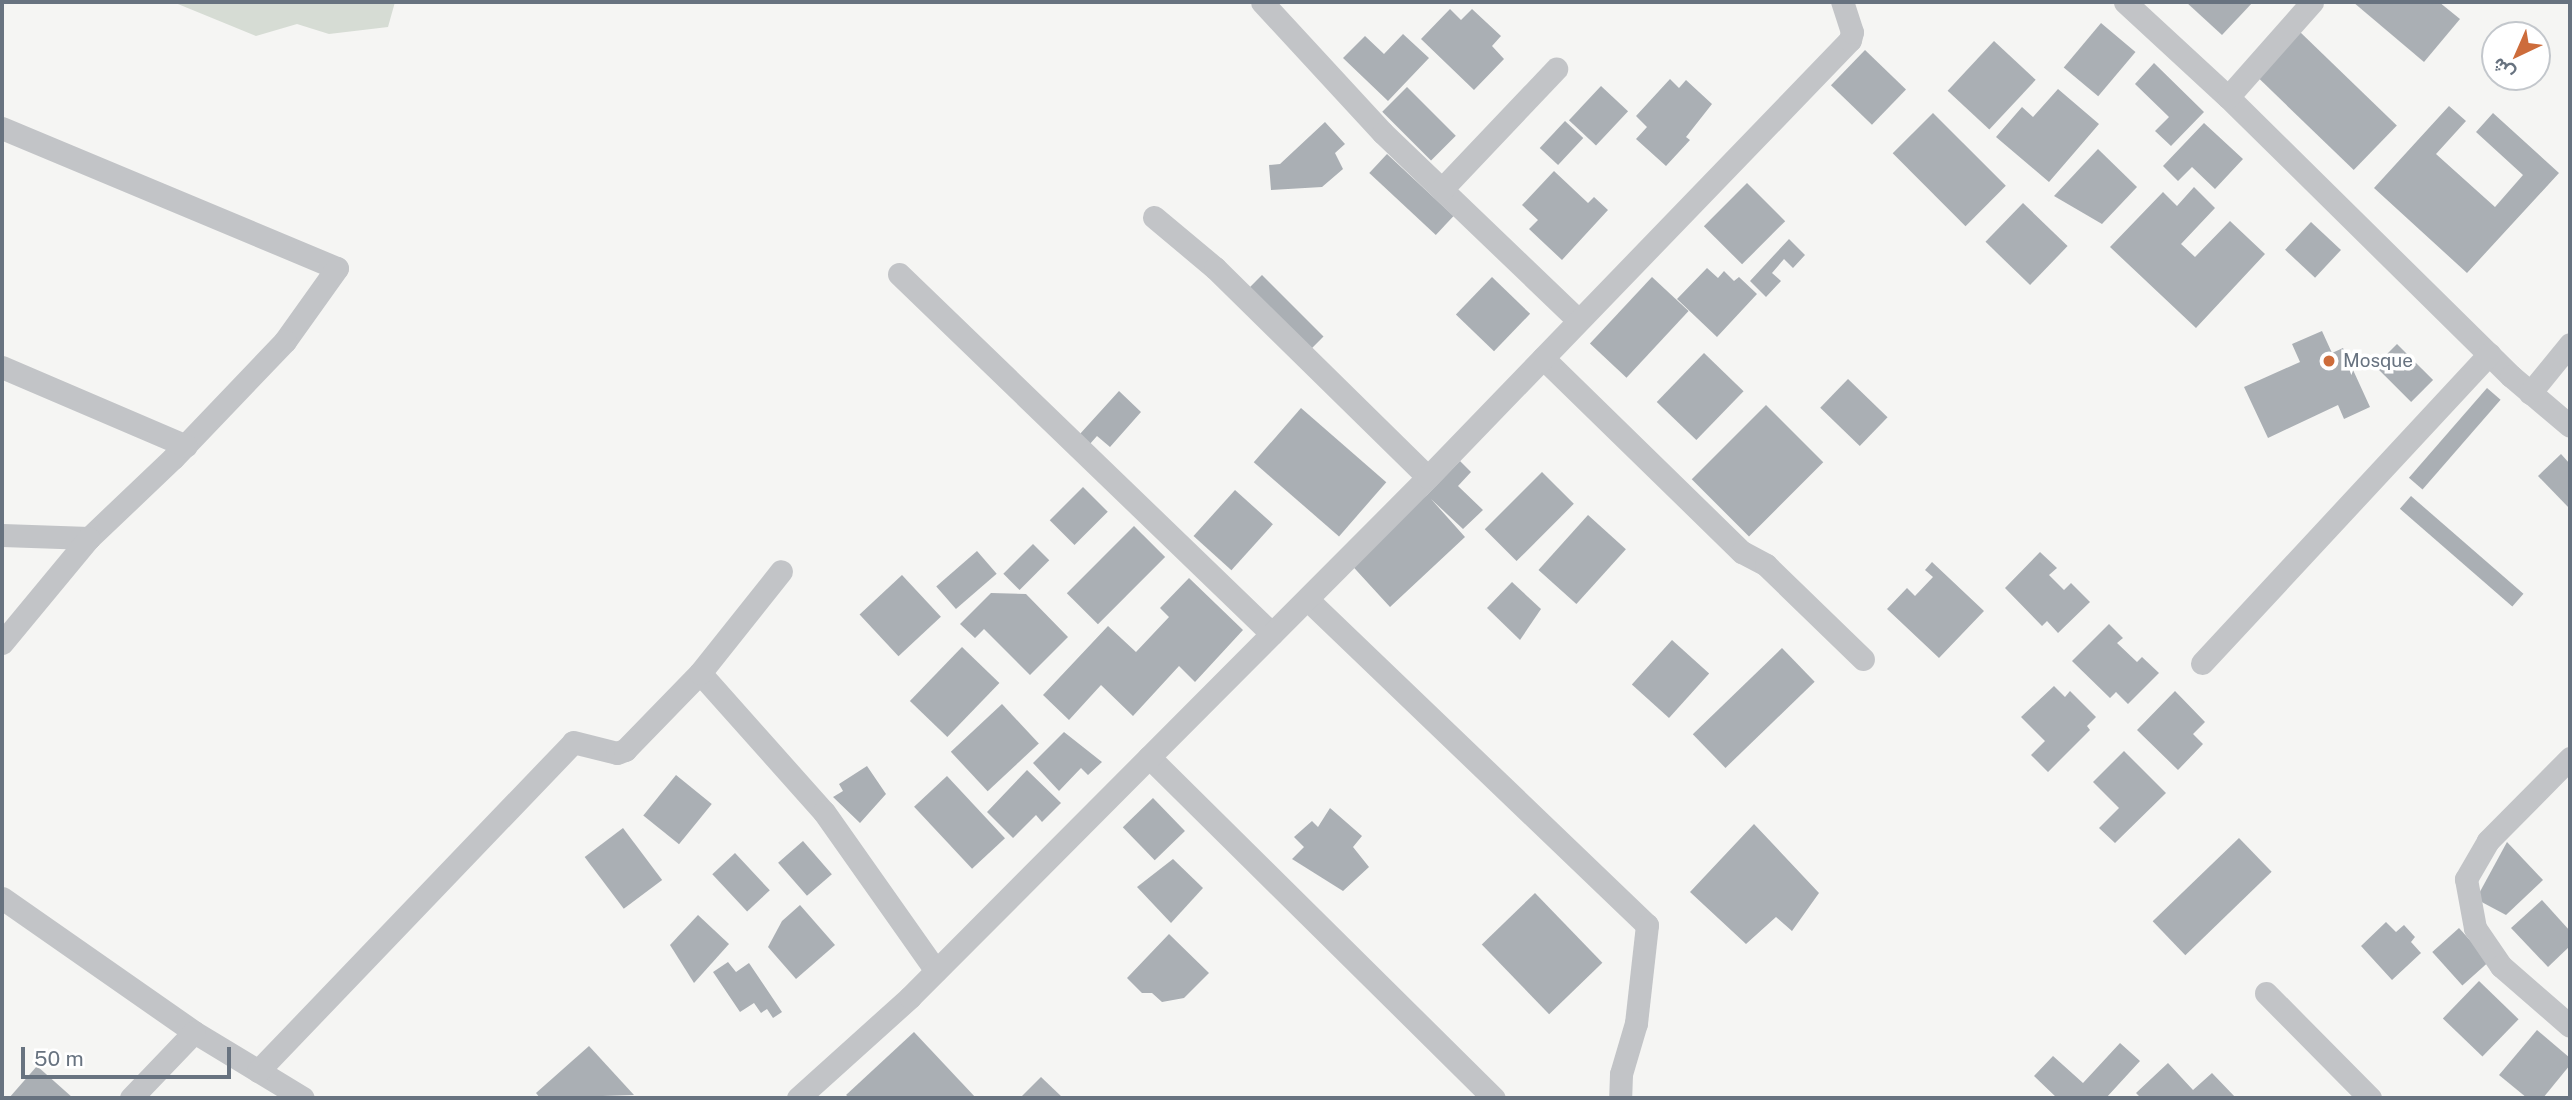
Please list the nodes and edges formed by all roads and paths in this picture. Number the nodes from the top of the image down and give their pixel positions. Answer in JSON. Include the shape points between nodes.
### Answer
{"nodes":[{"id":1,"x":1262,"y":2,"type":"edge"},
{"id":2,"x":1842,"y":2,"type":"edge"},
{"id":3,"x":2125,"y":2,"type":"edge"},
{"id":4,"x":2312,"y":2,"type":"edge"},
{"id":5,"x":1556,"y":69,"type":"dead end"},
{"id":6,"x":2228,"y":97,"type":"junction"},
{"id":7,"x":2,"y":128,"type":"edge"},
{"id":8,"x":1442,"y":189,"type":"junction"},
{"id":9,"x":1154,"y":217,"type":"dead end"},
{"id":10,"x":899,"y":274,"type":"dead end"},
{"id":11,"x":1578,"y":320,"type":"junction"},
{"id":12,"x":2570,"y":344,"type":"edge"},
{"id":13,"x":2488,"y":354,"type":"junction"},
{"id":14,"x":1543,"y":358,"type":"junction"},
{"id":15,"x":2,"y":368,"type":"edge"},
{"id":16,"x":2530,"y":393,"type":"junction"},
{"id":17,"x":2570,"y":426,"type":"edge"},
{"id":18,"x":186,"y":446,"type":"junction"},
{"id":19,"x":1428,"y":477,"type":"junction"},
{"id":20,"x":2,"y":535,"type":"edge"},
{"id":21,"x":89,"y":538,"type":"junction"},
{"id":22,"x":782,"y":571,"type":"dead end"},
{"id":23,"x":1307,"y":599,"type":"junction"},
{"id":24,"x":1272,"y":634,"type":"junction"},
{"id":25,"x":2,"y":643,"type":"edge"},
{"id":26,"x":1863,"y":659,"type":"dead end"},
{"id":27,"x":2202,"y":663,"type":"dead end"},
{"id":28,"x":700,"y":673,"type":"junction"},
{"id":29,"x":1149,"y":757,"type":"junction"},
{"id":30,"x":2570,"y":758,"type":"edge"},
{"id":31,"x":2,"y":898,"type":"edge"},
{"id":32,"x":936,"y":971,"type":"junction"},
{"id":33,"x":2266,"y":993,"type":"dead end"},
{"id":34,"x":2570,"y":1026,"type":"edge"},
{"id":35,"x":194,"y":1032,"type":"junction"},
{"id":36,"x":258,"y":1071,"type":"junction"},
{"id":37,"x":131,"y":1098,"type":"edge"},
{"id":38,"x":303,"y":1098,"type":"edge"},
{"id":39,"x":798,"y":1098,"type":"edge"},
{"id":40,"x":1494,"y":1098,"type":"edge"},
{"id":41,"x":1620,"y":1098,"type":"edge"},
{"id":42,"x":2370,"y":1098,"type":"edge"}],
"edges":[{"from":1,"to":8,"type":"street","via":[[1335,84]]},
{"from":2,"to":11,"type":"street","via":[[1852,32],[1850,40]]},
{"from":3,"to":6,"type":"street"},
{"from":4,"to":6,"type":"street"},
{"from":5,"to":8,"type":"street"},
{"from":6,"to":13,"type":"street"},
{"from":7,"to":18,"type":"street","via":[[337,268],[285,341]]},
{"from":8,"to":11,"type":"street"},
{"from":9,"to":19,"type":"street","via":[[1215,268]]},
{"from":10,"to":24,"type":"street"},
{"from":11,"to":14,"type":"street"},
{"from":12,"to":16,"type":"street"},
{"from":13,"to":16,"type":"street"},
{"from":13,"to":27,"type":"street"},
{"from":14,"to":19,"type":"street"},
{"from":14,"to":26,"type":"street","via":[[1742,552],[1766,565]]},
{"from":15,"to":18,"type":"street"},
{"from":16,"to":17,"type":"street"},
{"from":18,"to":21,"type":"street"},
{"from":19,"to":23,"type":"street"},
{"from":20,"to":21,"type":"street"},
{"from":21,"to":25,"type":"street"},
{"from":22,"to":28,"type":"street"},
{"from":23,"to":24,"type":"street"},
{"from":23,"to":41,"type":"street","via":[[1647,925],[1636,1023],[1621,1074]]},
{"from":24,"to":29,"type":"street"},
{"from":28,"to":32,"type":"street","via":[[824,812]]},
{"from":28,"to":36,"type":"street","via":[[622,752],[573,742]]},
{"from":29,"to":32,"type":"street"},
{"from":29,"to":40,"type":"street"},
{"from":30,"to":34,"type":"street","via":[[2488,841],[2466,878],[2475,928],[2501,966]]},
{"from":31,"to":35,"type":"street"},
{"from":32,"to":39,"type":"street"},
{"from":33,"to":42,"type":"street"},
{"from":35,"to":36,"type":"street"},
{"from":35,"to":37,"type":"street"},
{"from":36,"to":38,"type":"street"}]}
